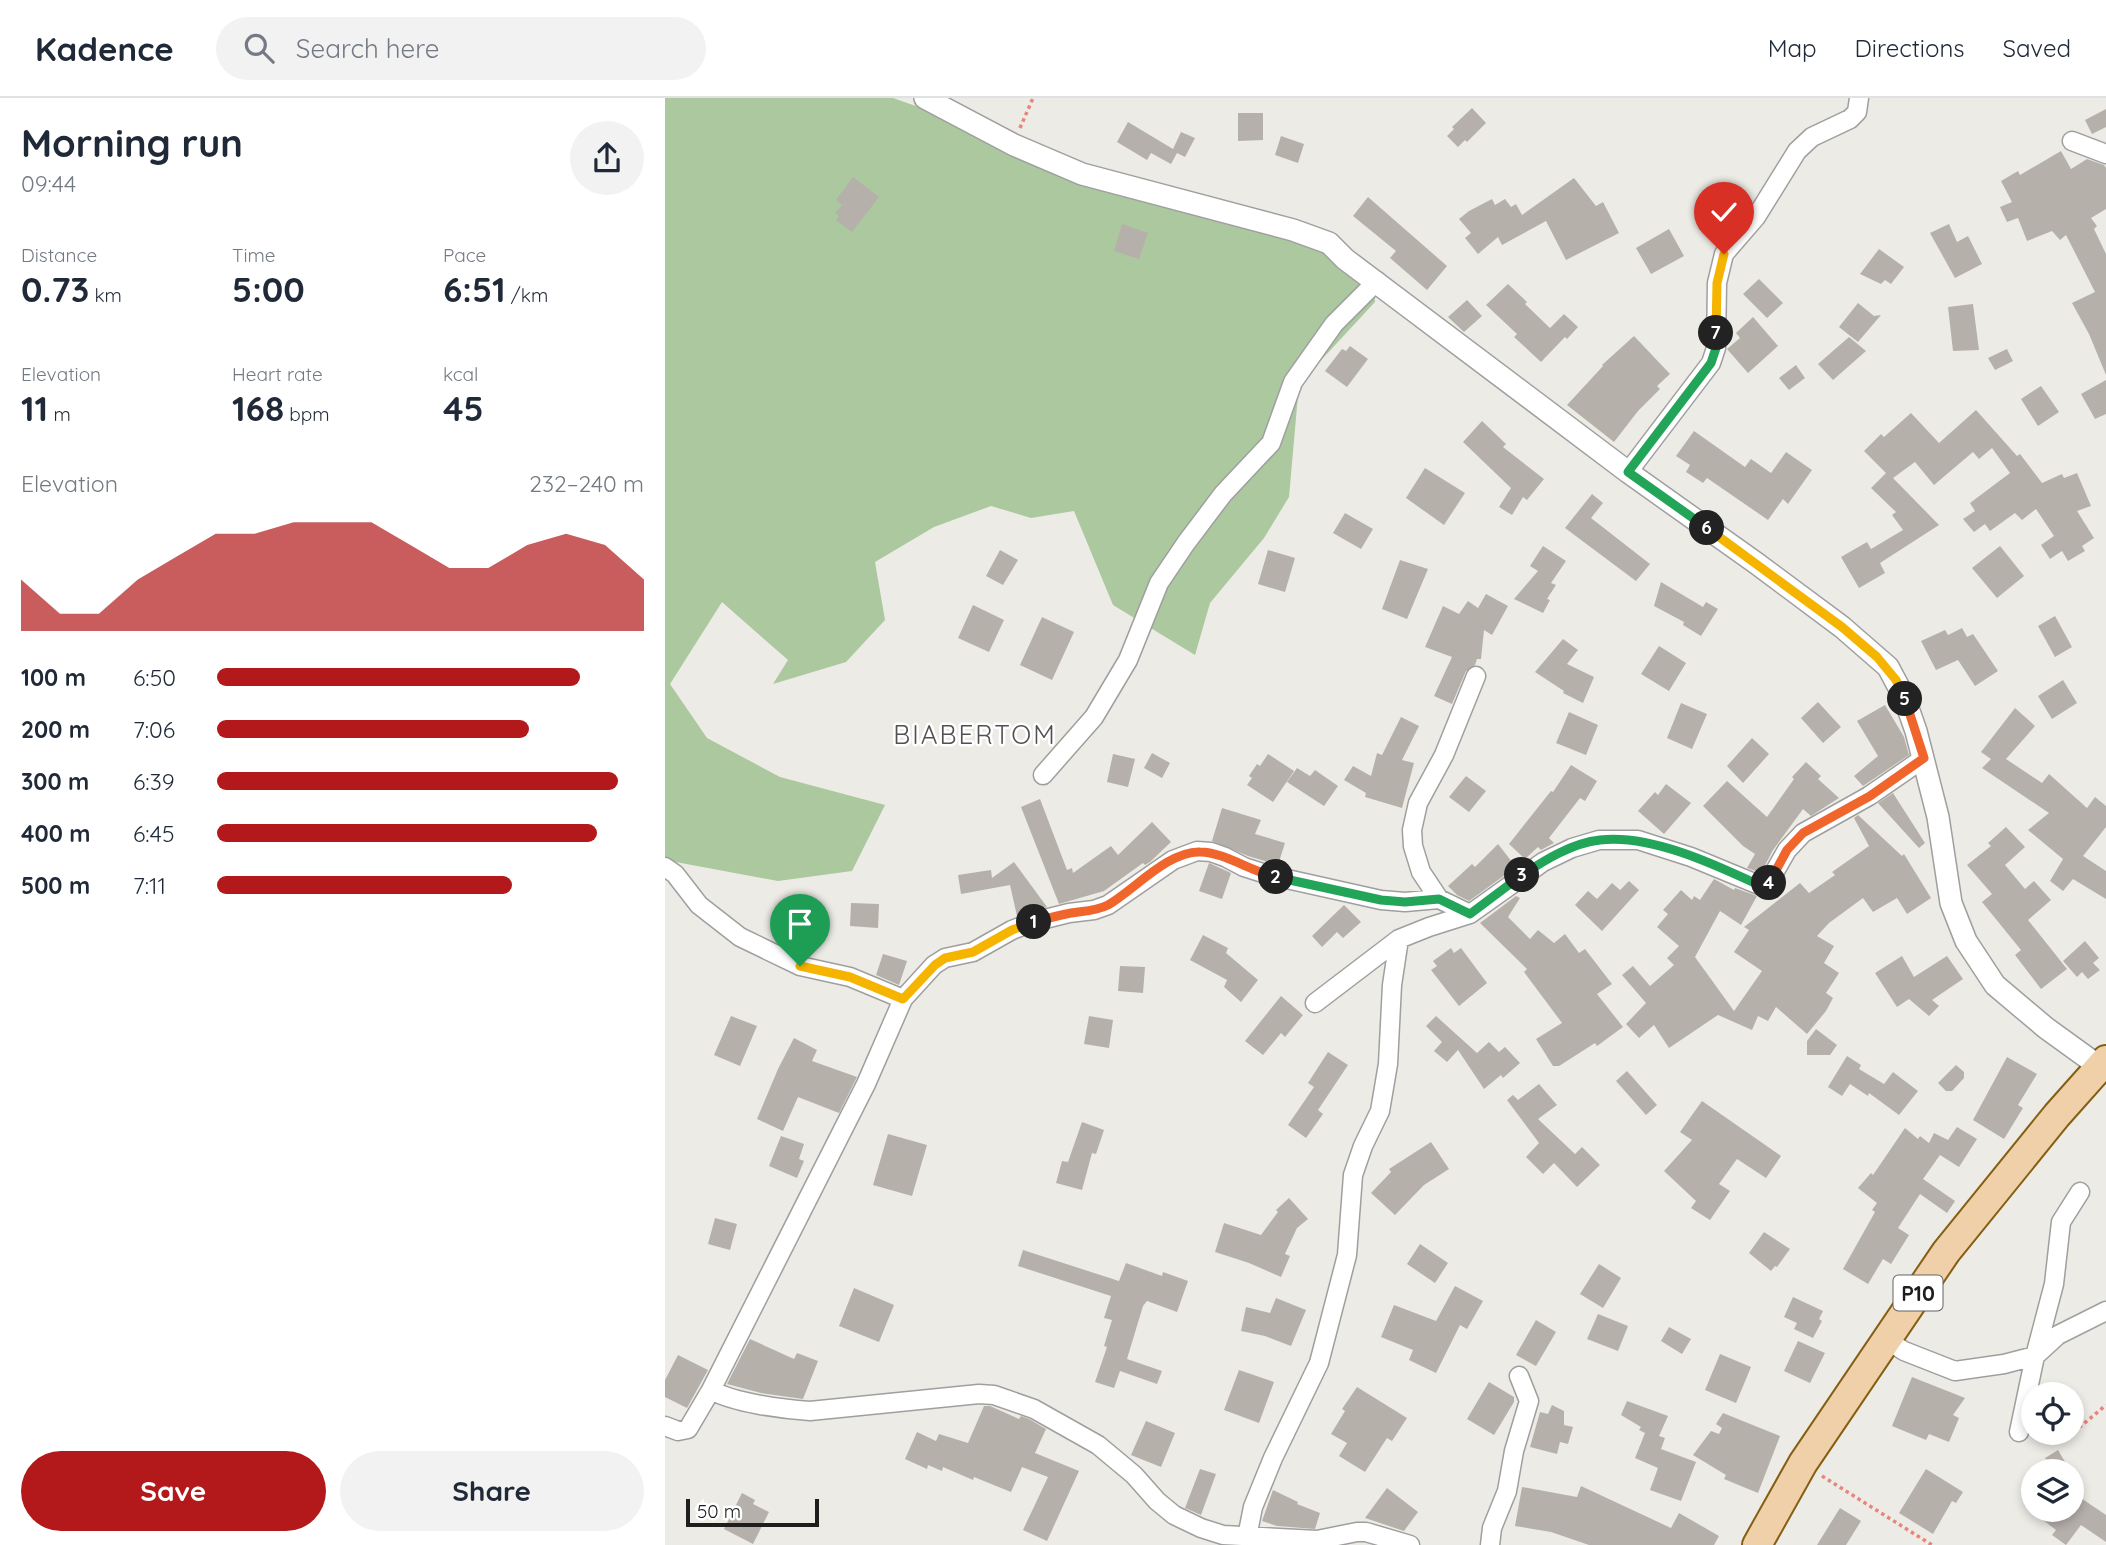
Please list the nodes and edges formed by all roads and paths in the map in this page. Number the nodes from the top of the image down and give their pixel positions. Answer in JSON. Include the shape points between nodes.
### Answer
{"nodes":[{"id":1,"x":925,"y":98,"type":"edge"},
{"id":2,"x":1033,"y":98,"type":"edge"},
{"id":3,"x":1859,"y":98,"type":"edge"},
{"id":4,"x":2072,"y":141,"type":"dead end"},
{"id":5,"x":1014,"y":145,"type":"junction"},
{"id":6,"x":2106,"y":154,"type":"edge"},
{"id":7,"x":1377,"y":281,"type":"junction"},
{"id":8,"x":1628,"y":472,"type":"junction"},
{"id":9,"x":1476,"y":677,"type":"dead end"},
{"id":10,"x":1924,"y":758,"type":"junction"},
{"id":11,"x":1043,"y":775,"type":"dead end"},
{"id":12,"x":665,"y":867,"type":"edge"},
{"id":13,"x":1439,"y":899,"type":"junction"},
{"id":14,"x":1470,"y":914,"type":"junction"},
{"id":15,"x":1399,"y":939,"type":"junction"},
{"id":16,"x":903,"y":999,"type":"junction"},
{"id":17,"x":1315,"y":1003,"type":"dead end"},
{"id":18,"x":2103,"y":1064,"type":"edge"},
{"id":19,"x":2080,"y":1192,"type":"dead end"},
{"id":20,"x":2106,"y":1311,"type":"edge"},
{"id":21,"x":1887,"y":1340,"type":"junction"},
{"id":22,"x":2035,"y":1356,"type":"junction"},
{"id":23,"x":1519,"y":1376,"type":"dead end"},
{"id":24,"x":711,"y":1390,"type":"junction"},
{"id":25,"x":2106,"y":1405,"type":"edge"},
{"id":26,"x":2084,"y":1423,"type":"edge"},
{"id":27,"x":665,"y":1426,"type":"edge"},
{"id":28,"x":2019,"y":1432,"type":"dead end"},
{"id":29,"x":1803,"y":1463,"type":"junction"},
{"id":30,"x":1247,"y":1537,"type":"junction"},
{"id":31,"x":1279,"y":1542,"type":"edge"},
{"id":32,"x":1316,"y":1542,"type":"edge"},
{"id":33,"x":1410,"y":1545,"type":"edge"},
{"id":34,"x":1490,"y":1545,"type":"edge"},
{"id":35,"x":1757,"y":1545,"type":"edge"},
{"id":36,"x":1932,"y":1545,"type":"edge"}],
"edges":[{"from":1,"to":5,"type":"street"},
{"from":2,"to":5,"type":"path"},
{"from":3,"to":8,"type":"street","via":[[1857,112],[1850,119],[1812,136],[1797,151],[1756,217],[1724,254],[1717,283],[1716,348],[1711,363]]},
{"from":4,"to":6,"type":"street"},
{"from":5,"to":7,"type":"street","via":[[1082,174],[1329,243]]},
{"from":7,"to":8,"type":"street"},
{"from":7,"to":11,"type":"street","via":[[1334,324],[1293,383],[1271,443],[1223,494],[1186,543],[1159,583],[1128,660],[1094,717]]},
{"from":8,"to":10,"type":"street","via":[[1756,563],[1888,667],[1904,697]]},
{"from":9,"to":13,"type":"street","via":[[1444,755],[1418,803],[1412,830],[1421,872]]},
{"from":10,"to":14,"type":"street","via":[[1859,803],[1803,833],[1767,885],[1638,840],[1599,840],[1543,862]]},
{"from":10,"to":18,"type":"street","via":[[1951,903],[1966,941],[1995,985],[2046,1028]]},
{"from":12,"to":16,"type":"street","via":[[699,905],[740,936],[800,966],[850,977]]},
{"from":13,"to":14,"type":"street"},
{"from":13,"to":16,"type":"street","via":[[1381,900],[1269,875],[1197,851],[1173,860],[1108,905],[1033,922],[973,952],[945,958]]},
{"from":14,"to":15,"type":"street"},
{"from":15,"to":17,"type":"street"},
{"from":15,"to":30,"type":"street","via":[[1385,1083],[1380,1111],[1353,1175],[1347,1255],[1319,1363],[1269,1467]]},
{"from":16,"to":24,"type":"street","via":[[866,1084]]},
{"from":18,"to":21,"type":"main road","number":"P10","via":[[1946,1252]]},
{"from":19,"to":22,"type":"street","via":[[2061,1222],[2054,1284]]},
{"from":20,"to":22,"type":"street","via":[[2058,1335]]},
{"from":21,"to":22,"type":"street","via":[[1955,1371]]},
{"from":21,"to":29,"type":"main road","number":"P10"},
{"from":22,"to":28,"type":"street"},
{"from":23,"to":34,"type":"street","via":[[1529,1401]]},
{"from":24,"to":27,"type":"street","via":[[688,1429]]},
{"from":24,"to":30,"type":"street","via":[[810,1412],[994,1395],[1034,1409],[1098,1445],[1174,1515],[1223,1535]]},
{"from":25,"to":26,"type":"path"},
{"from":29,"to":35,"type":"main road","number":"P10"},
{"from":29,"to":36,"type":"path"},
{"from":30,"to":31,"type":"street"},
{"from":31,"to":32,"type":"street"},
{"from":32,"to":33,"type":"street","via":[[1366,1532]]}]}
